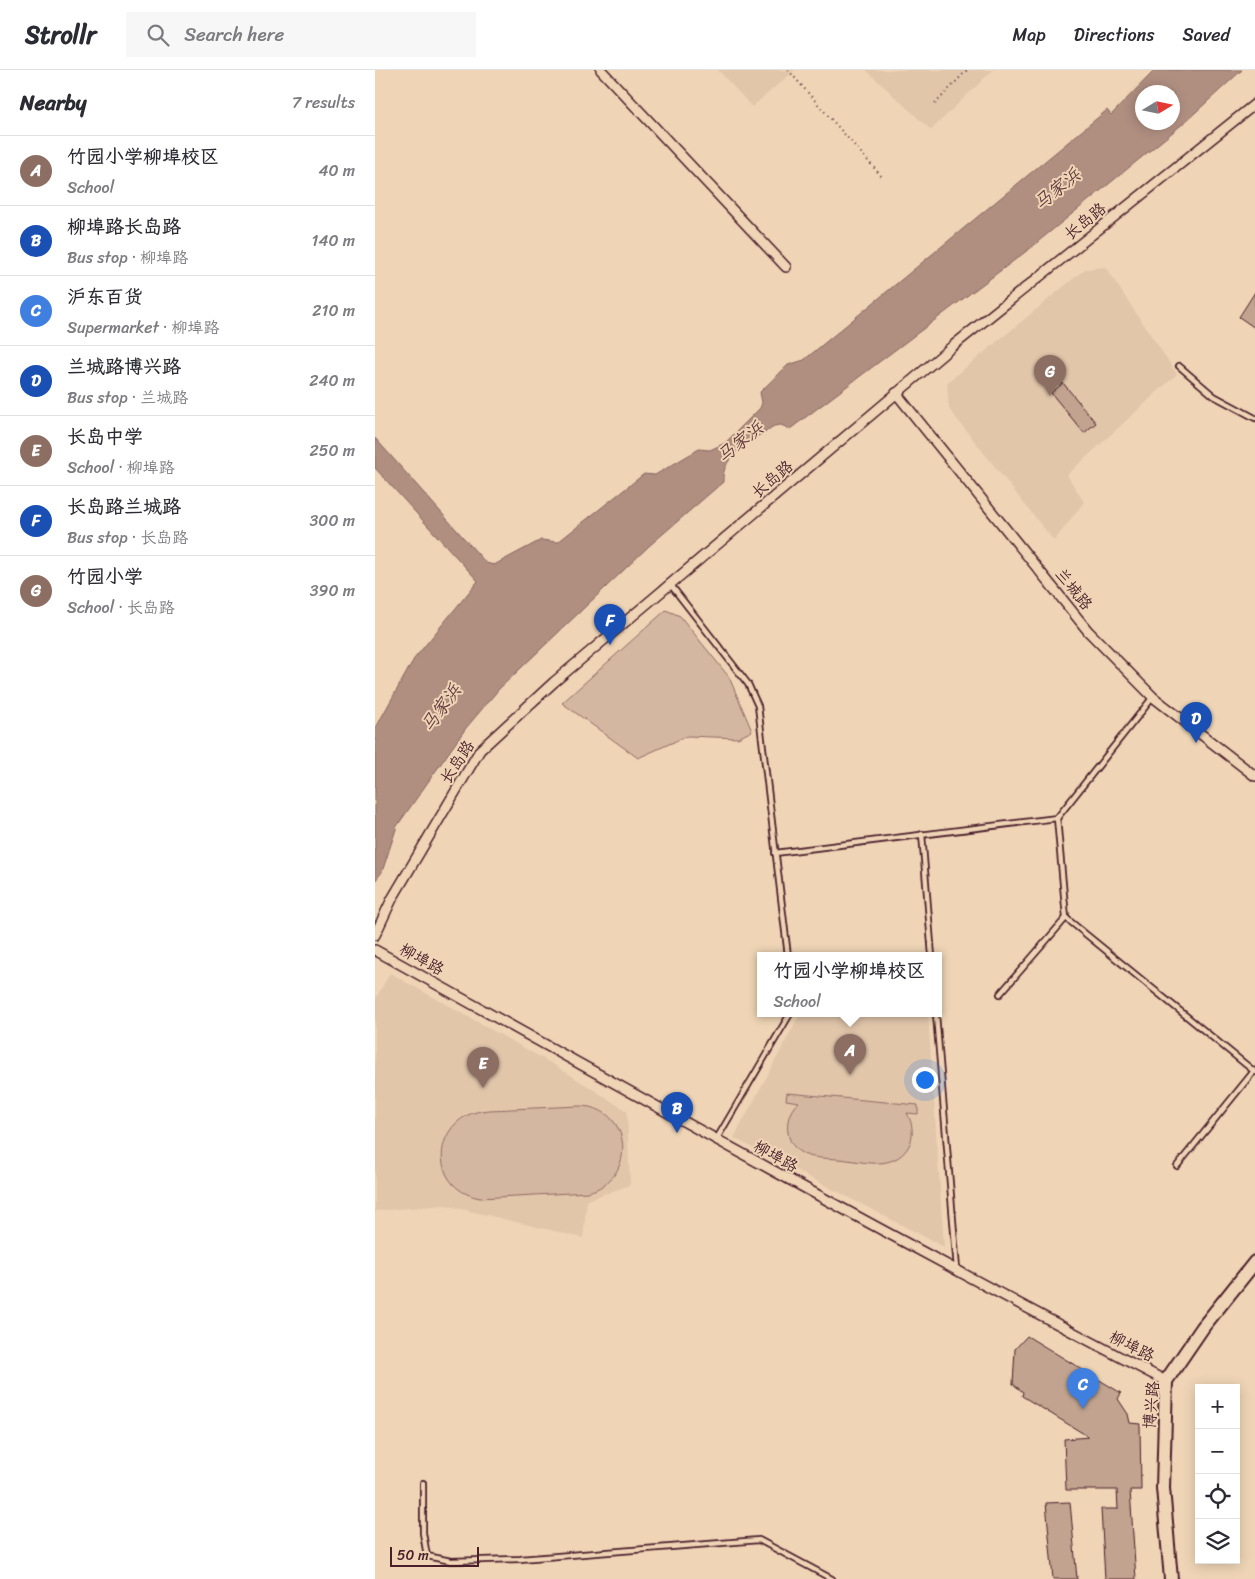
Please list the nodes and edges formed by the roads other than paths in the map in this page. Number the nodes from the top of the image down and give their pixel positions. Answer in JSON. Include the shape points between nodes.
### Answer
{"nodes":[{"id":1,"x":601,"y":70,"type":"edge"},
{"id":2,"x":1255,"y":104,"type":"edge"},
{"id":3,"x":786,"y":267,"type":"dead end"},
{"id":4,"x":1179,"y":366,"type":"dead end"},
{"id":5,"x":896,"y":393,"type":"junction"},
{"id":6,"x":1255,"y":418,"type":"edge"},
{"id":7,"x":670,"y":584,"type":"junction"},
{"id":8,"x":1153,"y":697,"type":"junction"},
{"id":9,"x":1255,"y":776,"type":"edge"},
{"id":10,"x":1057,"y":818,"type":"junction"},
{"id":11,"x":922,"y":834,"type":"junction"},
{"id":12,"x":775,"y":853,"type":"junction"},
{"id":13,"x":1066,"y":918,"type":"junction"},
{"id":14,"x":375,"y":935,"type":"edge"},
{"id":15,"x":375,"y":950,"type":"edge"},
{"id":16,"x":787,"y":952,"type":"edge"},
{"id":17,"x":932,"y":952,"type":"edge"},
{"id":18,"x":1000,"y":994,"type":"dead end"},
{"id":19,"x":788,"y":1017,"type":"edge"},
{"id":20,"x":936,"y":1017,"type":"edge"},
{"id":21,"x":1255,"y":1072,"type":"edge"},
{"id":22,"x":716,"y":1140,"type":"junction"},
{"id":23,"x":1177,"y":1166,"type":"dead end"},
{"id":24,"x":1255,"y":1262,"type":"edge"},
{"id":25,"x":957,"y":1272,"type":"junction"},
{"id":26,"x":1166,"y":1380,"type":"junction"},
{"id":27,"x":423,"y":1483,"type":"dead end"},
{"id":28,"x":831,"y":1579,"type":"edge"},
{"id":29,"x":1171,"y":1579,"type":"edge"}],
"edges":[{"from":1,"to":3,"type":"street"},
{"from":2,"to":5,"type":"street","name":"长岛路"},
{"from":4,"to":6,"type":"lane","via":[[1214,396]]},
{"from":5,"to":7,"type":"street","name":"长岛路"},
{"from":5,"to":8,"type":"street","name":"兰城路","via":[[1088,631]]},
{"from":7,"to":12,"type":"lane","via":[[748,684],[758,706]]},
{"from":7,"to":14,"type":"street","name":"长岛路","via":[[554,682],[480,750],[392,898]]},
{"from":8,"to":9,"type":"street","name":"兰城路"},
{"from":8,"to":10,"type":"lane"},
{"from":10,"to":11,"type":"lane"},
{"from":10,"to":13,"type":"lane"},
{"from":11,"to":12,"type":"lane"},
{"from":11,"to":17,"type":"lane"},
{"from":12,"to":16,"type":"lane"},
{"from":13,"to":18,"type":"lane"},
{"from":13,"to":21,"type":"lane"},
{"from":15,"to":22,"type":"street","name":"柳埠路"},
{"from":19,"to":22,"type":"lane"},
{"from":20,"to":25,"type":"lane"},
{"from":21,"to":23,"type":"lane"},
{"from":22,"to":25,"type":"street","name":"柳埠路"},
{"from":24,"to":26,"type":"street","name":"博兴路","via":[[1203,1326]]},
{"from":25,"to":26,"type":"street","name":"柳埠路"},
{"from":26,"to":29,"type":"street","name":"博兴路","via":[[1163,1488]]},
{"from":27,"to":28,"type":"lane","via":[[423,1532],[427,1556],[451,1560],[520,1559],[759,1540]]}]}
